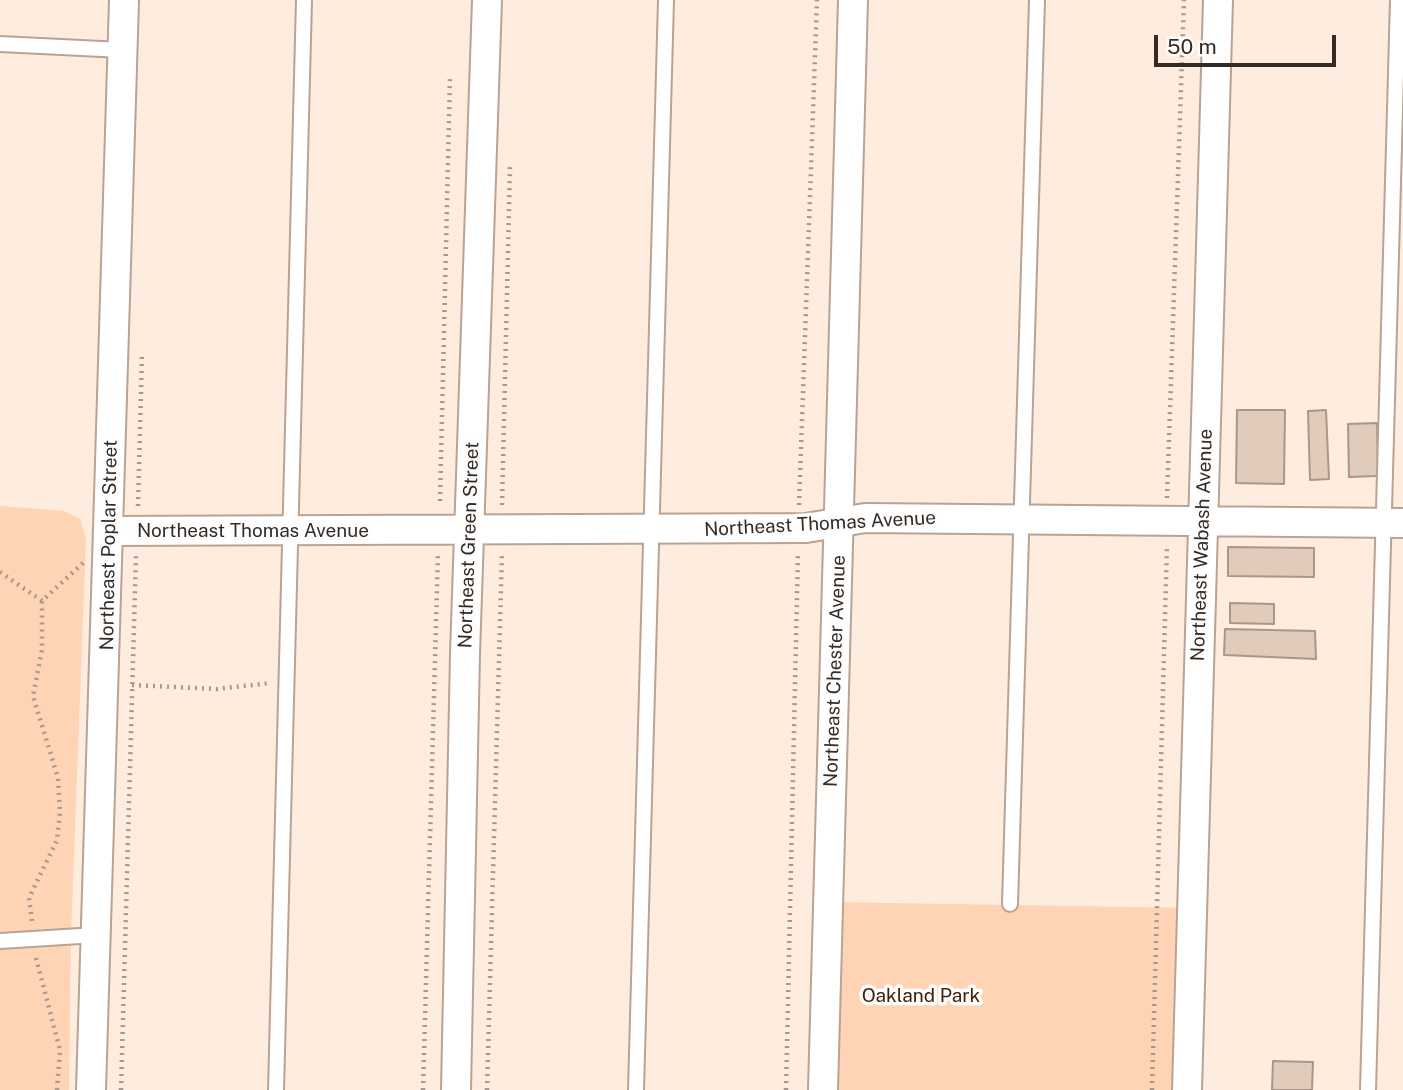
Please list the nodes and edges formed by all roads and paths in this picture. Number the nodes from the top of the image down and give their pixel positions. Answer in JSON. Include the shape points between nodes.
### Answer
{"nodes":[{"id":1,"x":124,"y":0,"type":"edge"},
{"id":2,"x":304,"y":0,"type":"edge"},
{"id":3,"x":487,"y":0,"type":"edge"},
{"id":4,"x":666,"y":0,"type":"edge"},
{"id":5,"x":853,"y":0,"type":"edge"},
{"id":6,"x":1037,"y":0,"type":"edge"},
{"id":7,"x":1218,"y":0,"type":"edge"},
{"id":8,"x":1398,"y":0,"type":"edge"},
{"id":9,"x":0,"y":44,"type":"edge"},
{"id":10,"x":122,"y":50,"type":"junction"},
{"id":11,"x":450,"y":77,"type":"dead end"},
{"id":12,"x":440,"y":501,"type":"dead end"},
{"id":13,"x":1022,"y":519,"type":"junction"},
{"id":14,"x":1203,"y":520,"type":"junction"},
{"id":15,"x":839,"y":522,"type":"junction"},
{"id":16,"x":1394,"y":523,"type":"edge"},
{"id":17,"x":469,"y":530,"type":"junction"},
{"id":18,"x":653,"y":530,"type":"junction"},
{"id":19,"x":110,"y":531,"type":"junction"},
{"id":20,"x":292,"y":532,"type":"junction"},
{"id":21,"x":89,"y":561,"type":"dead end"},
{"id":22,"x":0,"y":572,"type":"edge"},
{"id":23,"x":42,"y":601,"type":"junction"},
{"id":24,"x":288,"y":679,"type":"junction"},
{"id":25,"x":124,"y":685,"type":"dead end"},
{"id":26,"x":1010,"y":904,"type":"dead end"},
{"id":27,"x":96,"y":935,"type":"junction"},
{"id":28,"x":34,"y":940,"type":"junction"},
{"id":29,"x":0,"y":941,"type":"edge"},
{"id":30,"x":57,"y":1090,"type":"edge"},
{"id":31,"x":91,"y":1090,"type":"edge"},
{"id":32,"x":276,"y":1090,"type":"edge"},
{"id":33,"x":456,"y":1090,"type":"edge"},
{"id":34,"x":636,"y":1090,"type":"edge"},
{"id":35,"x":823,"y":1090,"type":"edge"},
{"id":36,"x":1187,"y":1090,"type":"edge"},
{"id":37,"x":1368,"y":1090,"type":"edge"}],
"edges":[{"from":1,"to":10,"type":"street","name":"Northeast Poplar Street"},
{"from":2,"to":20,"type":"lane"},
{"from":3,"to":17,"type":"street","name":"Northeast Green Street"},
{"from":4,"to":18,"type":"lane"},
{"from":5,"to":15,"type":"street","name":"Northeast Chester Avenue"},
{"from":6,"to":13,"type":"lane"},
{"from":7,"to":14,"type":"street","name":"Northeast Wabash Avenue"},
{"from":8,"to":16,"type":"lane"},
{"from":9,"to":10,"type":"lane"},
{"from":10,"to":19,"type":"street","name":"Northeast Poplar Street"},
{"from":11,"to":12,"type":"path"},
{"from":13,"to":14,"type":"street","name":"Northeast Thomas Avenue"},
{"from":13,"to":15,"type":"street","name":"Northeast Thomas Avenue","via":[[865,517]]},
{"from":13,"to":26,"type":"lane"},
{"from":14,"to":16,"type":"street","name":"Northeast Thomas Avenue"},
{"from":14,"to":36,"type":"street","name":"Northeast Wabash Avenue"},
{"from":15,"to":18,"type":"street","name":"Northeast Thomas Avenue","via":[[806,528]]},
{"from":15,"to":35,"type":"street","name":"Northeast Chester Avenue"},
{"from":16,"to":37,"type":"lane"},
{"from":17,"to":18,"type":"street","name":"Northeast Thomas Avenue"},
{"from":17,"to":20,"type":"street","name":"Northeast Thomas Avenue"},
{"from":17,"to":33,"type":"street","name":"Northeast Green Street"},
{"from":18,"to":34,"type":"lane"},
{"from":19,"to":20,"type":"street","name":"Northeast Thomas Avenue"},
{"from":19,"to":27,"type":"street","name":"Northeast Poplar Street"},
{"from":20,"to":24,"type":"lane"},
{"from":21,"to":23,"type":"path","via":[[79,564]]},
{"from":22,"to":23,"type":"path"},
{"from":23,"to":28,"type":"path","via":[[42,650],[33,696],[58,778],[60,812],[57,840],[29,898]]},
{"from":24,"to":25,"type":"path","via":[[217,689]]},
{"from":24,"to":32,"type":"lane"},
{"from":27,"to":28,"type":"lane"},
{"from":27,"to":31,"type":"street","name":"Northeast Poplar Street"},
{"from":28,"to":29,"type":"lane"},
{"from":28,"to":30,"type":"path","via":[[38,974],[60,1051]]}]}
